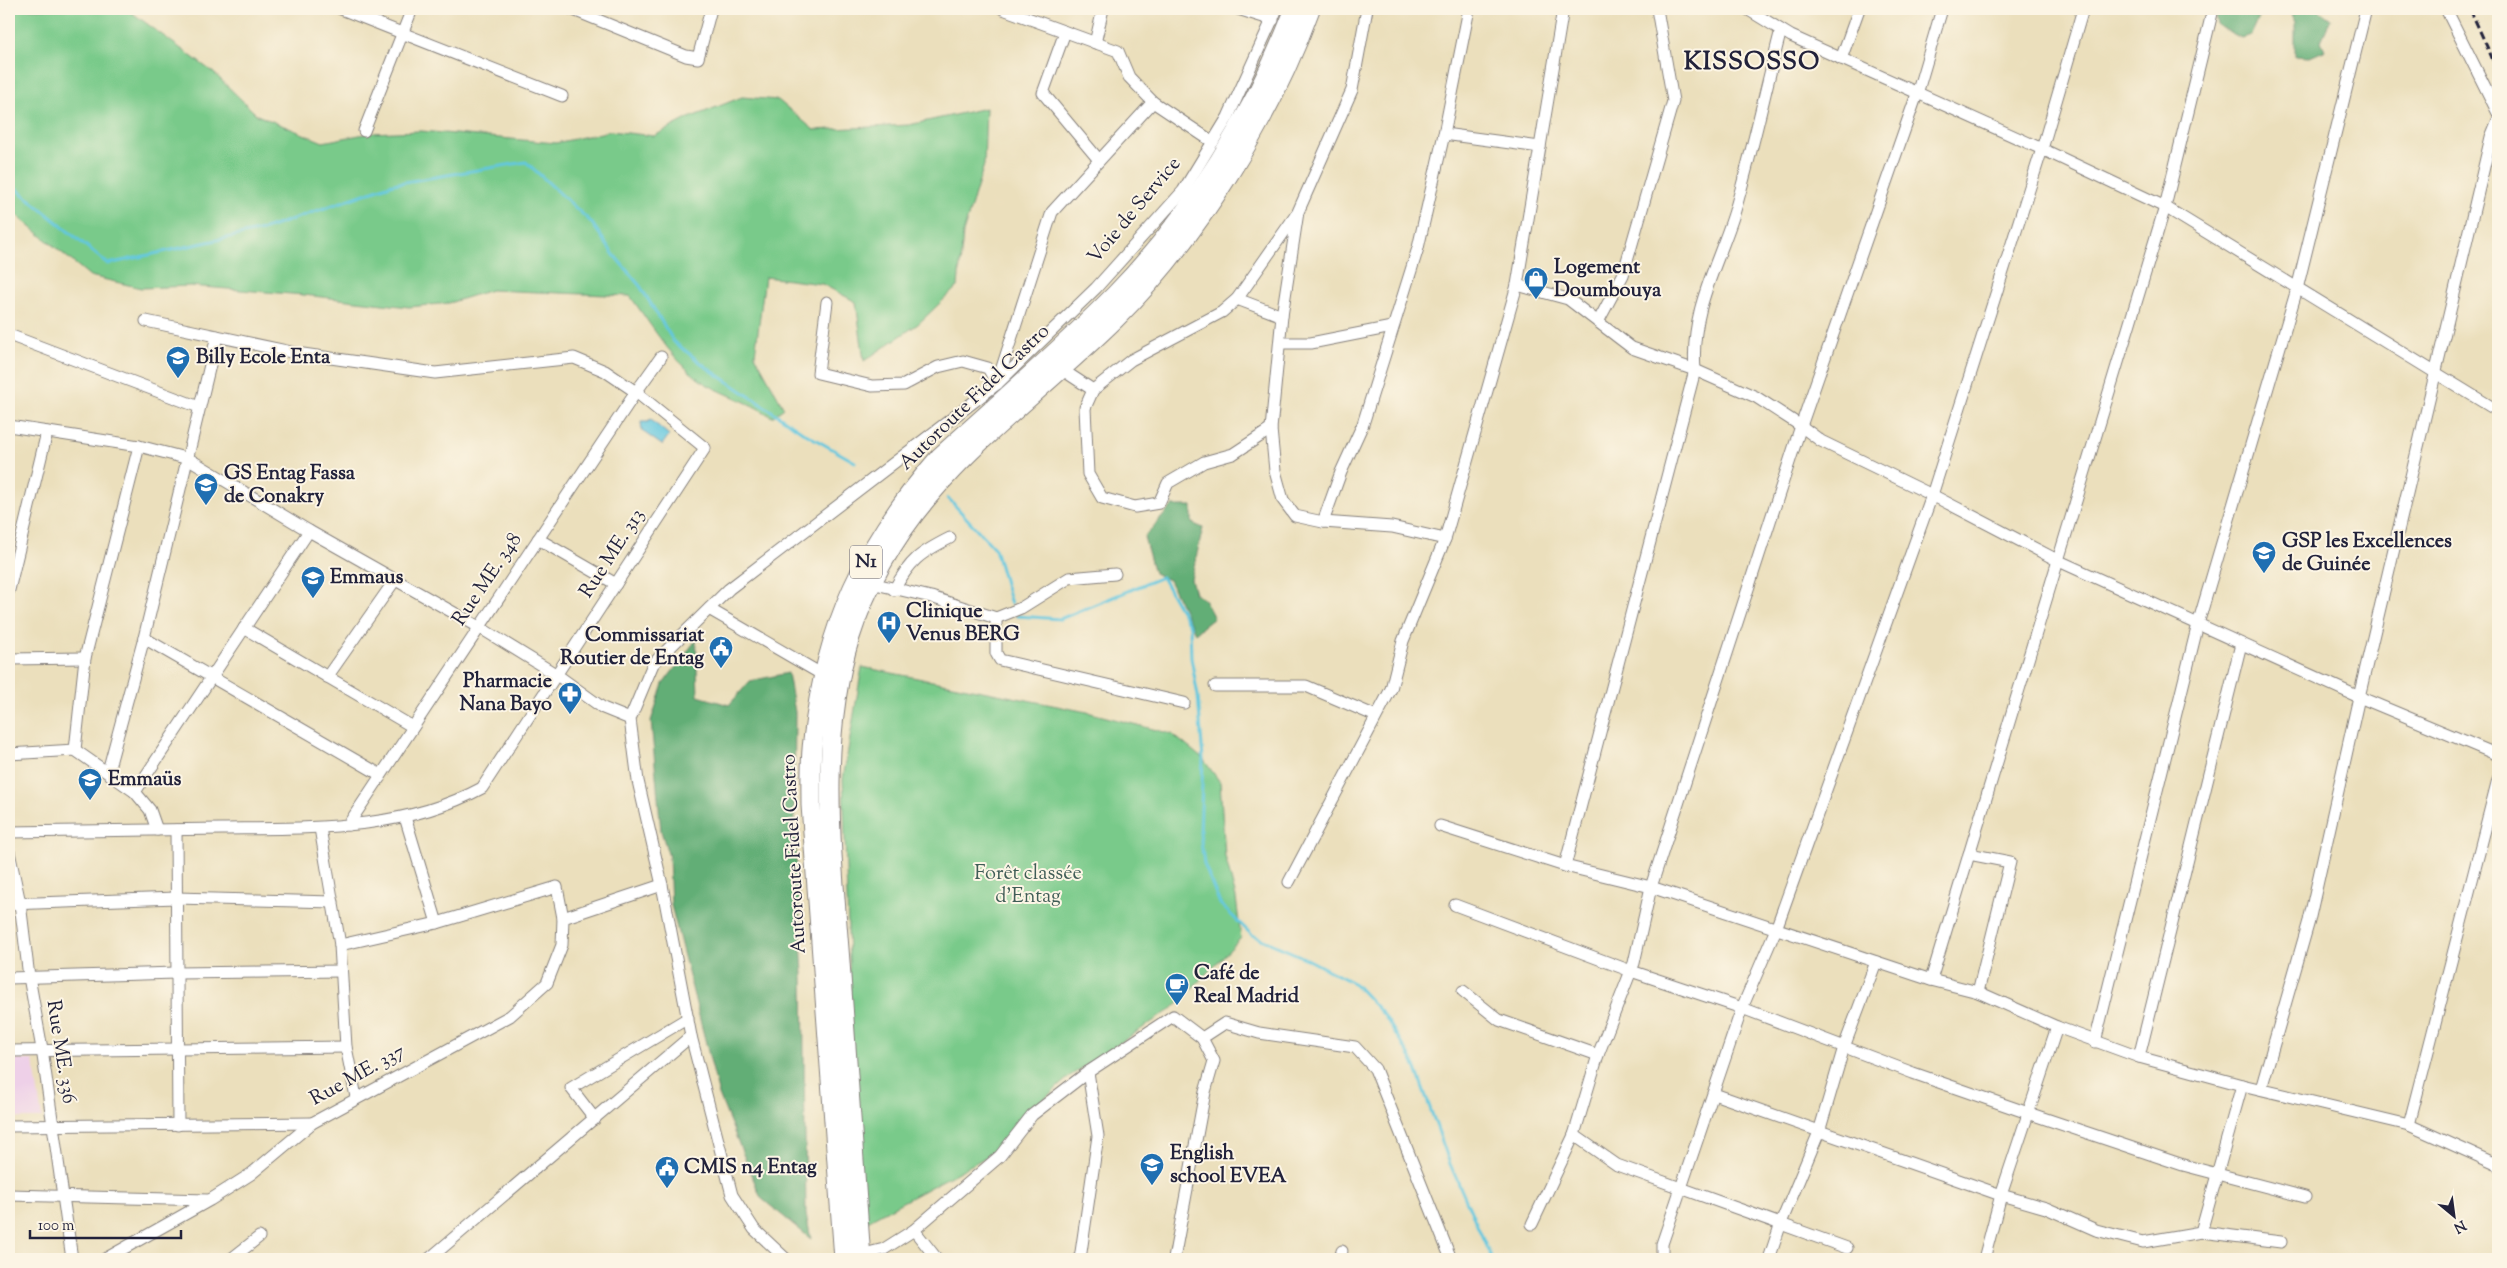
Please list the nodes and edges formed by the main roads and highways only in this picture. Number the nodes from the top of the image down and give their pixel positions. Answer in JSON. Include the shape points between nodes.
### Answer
{"nodes":[{"id":1,"x":1295,"y":9,"type":"edge"},
{"id":2,"x":1310,"y":9,"type":"edge"},
{"id":3,"x":848,"y":1257,"type":"edge"}],
"edges":[{"from":1,"to":3,"type":"highway","name":"Autoroute Fidel Castro","number":"N1","via":[[1249,109],[1198,192],[1115,295],[1002,390],[940,457],[891,518],[865,562],[838,621],[822,675],[812,742],[811,805]]},
{"from":2,"to":3,"type":"highway","name":"Autoroute Fidel Castro","number":"N1","via":[[1266,108],[1242,152],[1171,255],[1116,318],[957,462],[918,506],[871,582],[850,637],[835,698],[831,742]]}]}
